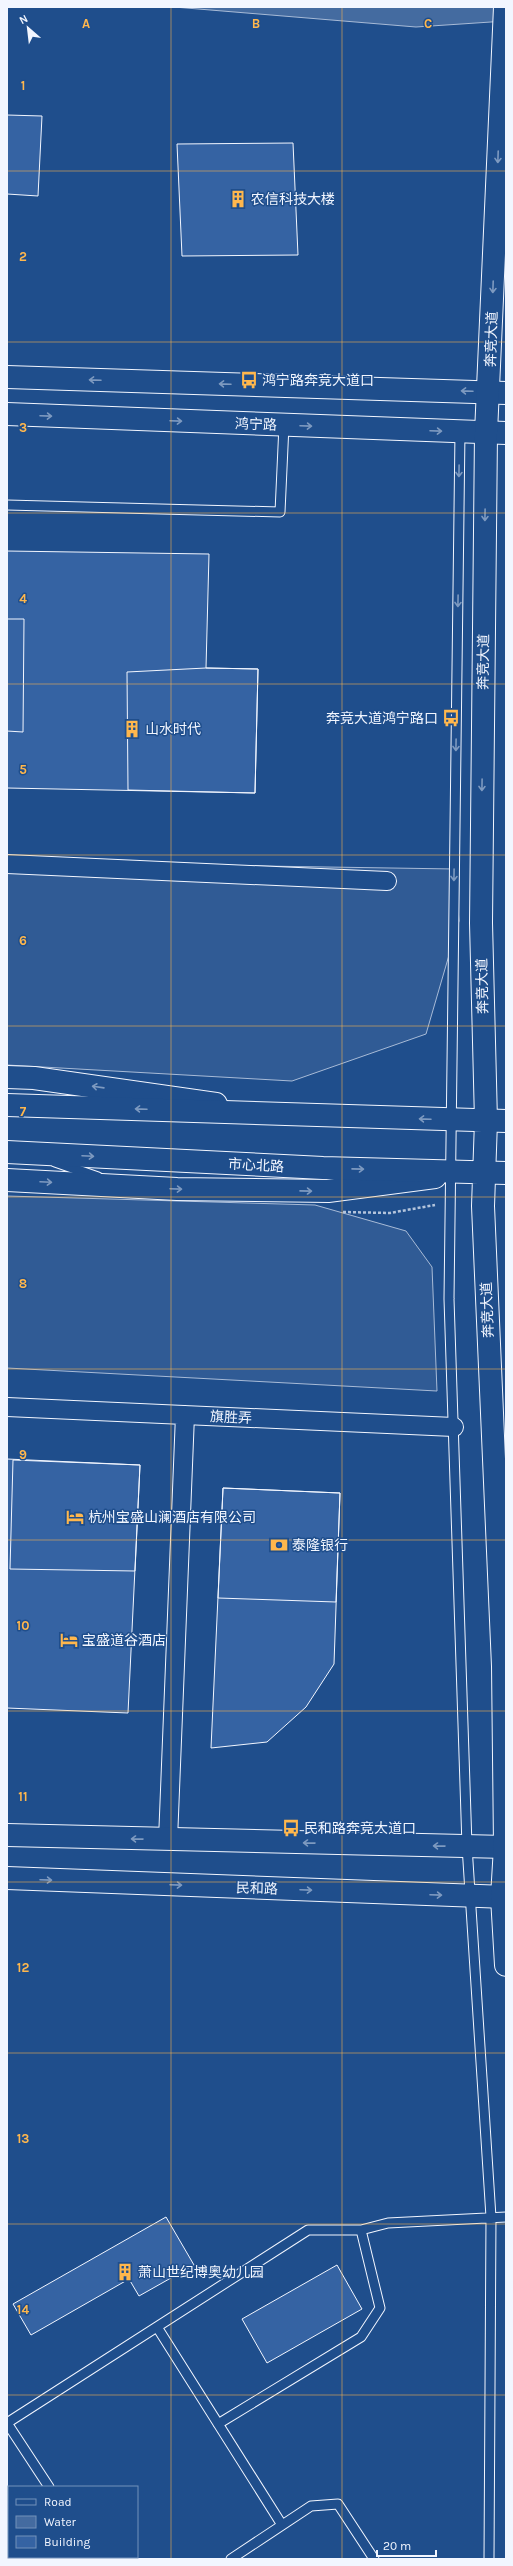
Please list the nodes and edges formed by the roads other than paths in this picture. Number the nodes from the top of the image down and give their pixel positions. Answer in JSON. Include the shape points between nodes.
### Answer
{"nodes":[{"id":1,"x":505,"y":7,"type":"edge"},
{"id":2,"x":7,"y":377,"type":"edge"},
{"id":3,"x":497,"y":392,"type":"edge"},
{"id":4,"x":7,"y":414,"type":"edge"},
{"id":5,"x":284,"y":425,"type":"junction"},
{"id":6,"x":460,"y":432,"type":"junction"},
{"id":7,"x":496,"y":433,"type":"edge"},
{"id":8,"x":7,"y":505,"type":"edge"},
{"id":9,"x":7,"y":864,"type":"edge"},
{"id":10,"x":387,"y":881,"type":"dead end"},
{"id":11,"x":7,"y":1077,"type":"edge"},
{"id":12,"x":7,"y":1105,"type":"edge"},
{"id":13,"x":289,"y":1114,"type":"junction"},
{"id":14,"x":452,"y":1119,"type":"junction"},
{"id":15,"x":496,"y":1121,"type":"edge"},
{"id":16,"x":7,"y":1152,"type":"edge"},
{"id":17,"x":29,"y":1153,"type":"junction"},
{"id":18,"x":483,"y":1171,"type":"junction"},
{"id":19,"x":452,"y":1173,"type":"junction"},
{"id":20,"x":506,"y":1173,"type":"edge"},
{"id":21,"x":7,"y":1180,"type":"edge"},
{"id":22,"x":123,"y":1186,"type":"junction"},
{"id":23,"x":7,"y":1407,"type":"edge"},
{"id":24,"x":185,"y":1415,"type":"junction"},
{"id":25,"x":454,"y":1427,"type":"junction"},
{"id":26,"x":7,"y":1835,"type":"edge"},
{"id":27,"x":168,"y":1840,"type":"junction"},
{"id":28,"x":467,"y":1846,"type":"junction"},
{"id":29,"x":506,"y":1847,"type":"edge"},
{"id":30,"x":7,"y":1878,"type":"edge"},
{"id":31,"x":471,"y":1896,"type":"junction"},
{"id":32,"x":504,"y":1897,"type":"edge"},
{"id":33,"x":506,"y":1965,"type":"edge"},
{"id":34,"x":506,"y":2217,"type":"edge"},
{"id":35,"x":491,"y":2218,"type":"junction"},
{"id":36,"x":362,"y":2230,"type":"junction"},
{"id":37,"x":157,"y":2327,"type":"junction"},
{"id":38,"x":7,"y":2423,"type":"edge"},
{"id":39,"x":218,"y":2424,"type":"junction"},
{"id":40,"x":48,"y":2486,"type":"edge"},
{"id":41,"x":282,"y":2525,"type":"junction"},
{"id":42,"x":231,"y":2559,"type":"edge"},
{"id":43,"x":374,"y":2559,"type":"edge"},
{"id":44,"x":489,"y":2559,"type":"edge"}],
"edges":[{"from":1,"to":3,"type":"main road","name":"奔竞大道","one_way":true},
{"from":3,"to":2,"type":"main road","one_way":true},
{"from":3,"to":7,"type":"main road","name":"奔竞大道"},
{"from":4,"to":5,"type":"main road","name":"鸿宁路","one_way":true},
{"from":5,"to":6,"type":"main road","name":"鸿宁路","one_way":true},
{"from":5,"to":8,"type":"lane","via":[[280,512]]},
{"from":6,"to":7,"type":"main road","name":"鸿宁路"},
{"from":6,"to":14,"type":"lane","one_way":true},
{"from":7,"to":15,"type":"main road","name":"奔竞大道","one_way":true,"via":[[481,923]]},
{"from":9,"to":10,"type":"street"},
{"from":13,"to":11,"type":"main road","one_way":true,"via":[[34,1078]]},
{"from":13,"to":12,"type":"main road","one_way":true},
{"from":14,"to":13,"type":"main road","one_way":true},
{"from":14,"to":15,"type":"main road"},
{"from":14,"to":19,"type":"lane"},
{"from":15,"to":18,"type":"main road","name":"奔竞大道"},
{"from":16,"to":17,"type":"main road","name":"市心北路"},
{"from":17,"to":19,"type":"main road","name":"市心北路","one_way":true},
{"from":17,"to":22,"type":"lane"},
{"from":18,"to":19,"type":"main road","name":"市心北路"},
{"from":18,"to":20,"type":"main road","name":"市心北路"},
{"from":18,"to":29,"type":"main road","name":"奔竞大道","via":[[486,1310],[503,1666]]},
{"from":22,"to":19,"type":"main road","one_way":true,"via":[[328,1191]]},
{"from":19,"to":25,"type":"lane","via":[[449,1299]]},
{"from":21,"to":22,"type":"main road","one_way":true},
{"from":23,"to":24,"type":"street","name":"旗胜弄"},
{"from":24,"to":25,"type":"street","name":"旗胜弄"},
{"from":24,"to":27,"type":"street"},
{"from":25,"to":28,"type":"lane"},
{"from":27,"to":26,"type":"main road","one_way":true},
{"from":28,"to":27,"type":"main road","one_way":true},
{"from":28,"to":29,"type":"main road"},
{"from":28,"to":31,"type":"lane"},
{"from":29,"to":32,"type":"main road","name":"奔竞大道"},
{"from":30,"to":31,"type":"main road","name":"民和路","one_way":true},
{"from":31,"to":32,"type":"main road","name":"民和路"},
{"from":31,"to":35,"type":"lane"},
{"from":32,"to":33,"type":"main road","name":"奔竞大道"},
{"from":34,"to":35,"type":"lane"},
{"from":35,"to":36,"type":"lane","via":[[388,2223]]},
{"from":35,"to":44,"type":"lane"},
{"from":36,"to":37,"type":"lane","via":[[308,2230]]},
{"from":36,"to":39,"type":"lane","via":[[380,2308],[361,2337]]},
{"from":37,"to":38,"type":"lane"},
{"from":37,"to":39,"type":"lane"},
{"from":38,"to":40,"type":"lane"},
{"from":39,"to":41,"type":"lane"},
{"from":41,"to":42,"type":"lane"},
{"from":41,"to":43,"type":"lane","via":[[311,2506],[338,2504]]}]}
